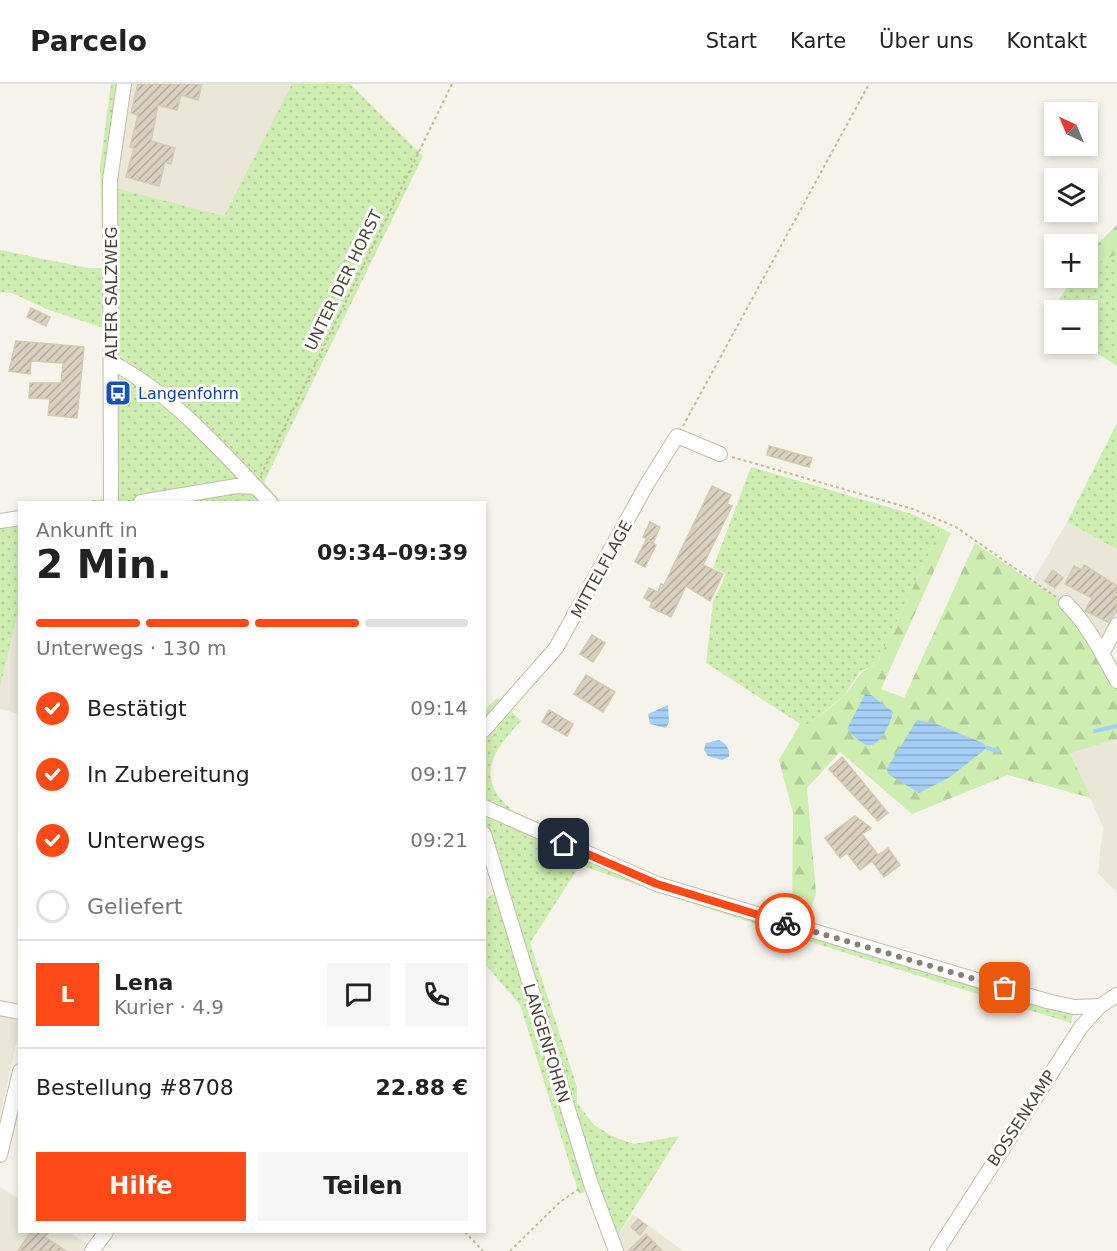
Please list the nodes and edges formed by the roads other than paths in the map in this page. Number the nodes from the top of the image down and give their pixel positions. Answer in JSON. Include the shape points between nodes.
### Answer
{"nodes":[{"id":1,"x":124,"y":84,"type":"edge"},
{"id":2,"x":111,"y":362,"type":"junction"},
{"id":3,"x":720,"y":454,"type":"road end"},
{"id":4,"x":255,"y":487,"type":"junction"},
{"id":5,"x":111,"y":501,"type":"edge"},
{"id":6,"x":147,"y":501,"type":"edge"},
{"id":7,"x":269,"y":501,"type":"edge"},
{"id":8,"x":18,"y":518,"type":"edge"},
{"id":9,"x":0,"y":521,"type":"edge"},
{"id":10,"x":1065,"y":603,"type":"road end"},
{"id":11,"x":1117,"y":625,"type":"edge"},
{"id":12,"x":1103,"y":652,"type":"junction"},
{"id":13,"x":1117,"y":681,"type":"edge"},
{"id":14,"x":486,"y":728,"type":"edge"},
{"id":15,"x":486,"y":808,"type":"edge"},
{"id":16,"x":486,"y":841,"type":"edge"},
{"id":17,"x":1117,"y":995,"type":"edge"},
{"id":18,"x":1100,"y":1006,"type":"junction"},
{"id":19,"x":1074,"y":1007,"type":"junction"},
{"id":20,"x":0,"y":1008,"type":"edge"},
{"id":21,"x":18,"y":1012,"type":"edge"},
{"id":22,"x":1081,"y":1027,"type":"junction"},
{"id":23,"x":18,"y":1079,"type":"edge"},
{"id":24,"x":0,"y":1155,"type":"edge"},
{"id":25,"x":105,"y":1233,"type":"edge"},
{"id":26,"x":92,"y":1251,"type":"edge"},
{"id":27,"x":616,"y":1251,"type":"edge"},
{"id":28,"x":937,"y":1251,"type":"edge"}],
"edges":[{"from":1,"to":2,"type":"street","name":"ALTER SALZWEG","via":[[110,180]]},
{"from":2,"to":4,"type":"street","via":[[159,393]]},
{"from":2,"to":5,"type":"street","name":"ALTER SALZWEG"},
{"from":3,"to":14,"type":"street","name":"MITTELFLAGE","via":[[677,436],[556,648]]},
{"from":4,"to":6,"type":"street","via":[[237,486]]},
{"from":4,"to":7,"type":"street"},
{"from":8,"to":9,"type":"street"},
{"from":10,"to":12,"type":"street","via":[[1081,618]]},
{"from":11,"to":12,"type":"street"},
{"from":12,"to":13,"type":"street"},
{"from":15,"to":19,"type":"street","via":[[657,884]]},
{"from":16,"to":27,"type":"street","name":"LANGENFOHRN","via":[[591,1184]]},
{"from":17,"to":18,"type":"street","name":"BOSSENKAMP"},
{"from":18,"to":19,"type":"street"},
{"from":18,"to":22,"type":"street","name":"BOSSENKAMP"},
{"from":19,"to":22,"type":"street"},
{"from":20,"to":21,"type":"street"},
{"from":22,"to":28,"type":"street","name":"BOSSENKAMP"},
{"from":23,"to":24,"type":"street"},
{"from":25,"to":26,"type":"street"}]}
